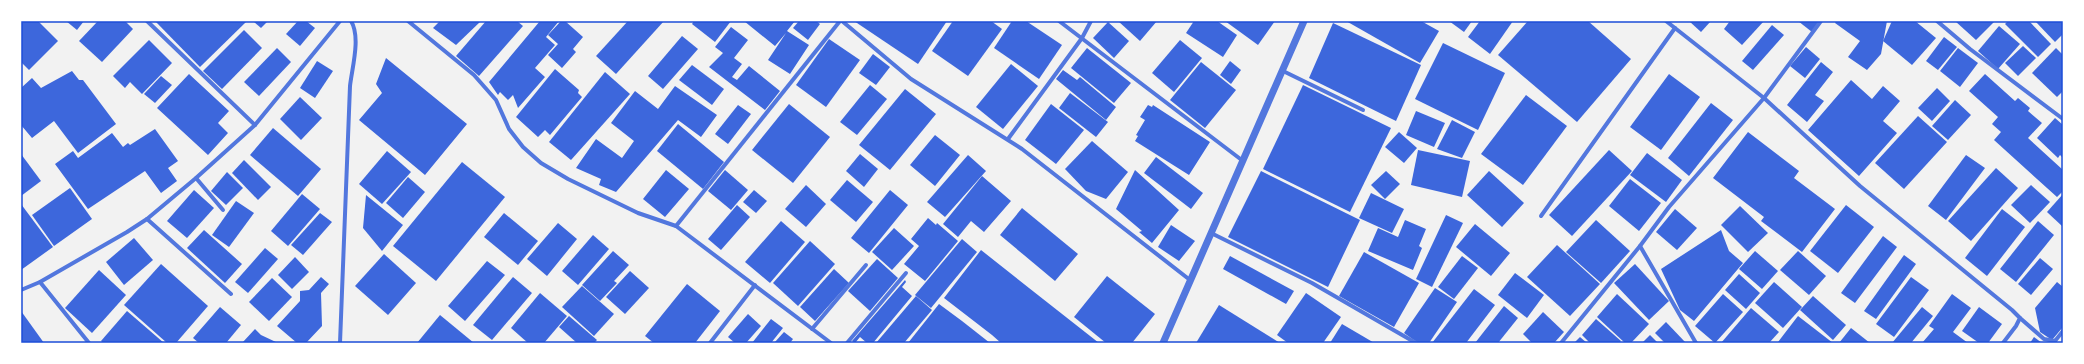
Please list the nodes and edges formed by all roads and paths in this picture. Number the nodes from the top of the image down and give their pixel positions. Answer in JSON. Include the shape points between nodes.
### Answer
{"nodes":[{"id":1,"x":147,"y":21,"type":"edge"},
{"id":2,"x":340,"y":21,"type":"edge"},
{"id":3,"x":351,"y":21,"type":"edge"},
{"id":4,"x":408,"y":21,"type":"edge"},
{"id":5,"x":841,"y":21,"type":"edge"},
{"id":6,"x":1059,"y":21,"type":"edge"},
{"id":7,"x":1091,"y":21,"type":"edge"},
{"id":8,"x":1304,"y":21,"type":"edge"},
{"id":9,"x":1666,"y":21,"type":"edge"},
{"id":10,"x":1821,"y":21,"type":"edge"},
{"id":11,"x":1937,"y":21,"type":"edge"},
{"id":12,"x":1675,"y":28,"type":"junction"},
{"id":13,"x":1082,"y":38,"type":"junction"},
{"id":14,"x":1283,"y":71,"type":"junction"},
{"id":15,"x":1764,"y":98,"type":"junction"},
{"id":16,"x":1364,"y":110,"type":"dead end"},
{"id":17,"x":2063,"y":119,"type":"edge"},
{"id":18,"x":255,"y":125,"type":"junction"},
{"id":19,"x":1008,"y":140,"type":"junction"},
{"id":20,"x":1244,"y":161,"type":"junction"},
{"id":21,"x":196,"y":178,"type":"junction"},
{"id":22,"x":223,"y":210,"type":"dead end"},
{"id":23,"x":1540,"y":216,"type":"dead end"},
{"id":24,"x":147,"y":219,"type":"junction"},
{"id":25,"x":676,"y":226,"type":"junction"},
{"id":26,"x":1211,"y":233,"type":"junction"},
{"id":27,"x":1640,"y":246,"type":"junction"},
{"id":28,"x":866,"y":265,"type":"dead end"},
{"id":29,"x":906,"y":273,"type":"dead end"},
{"id":30,"x":1190,"y":280,"type":"junction"},
{"id":31,"x":40,"y":282,"type":"junction"},
{"id":32,"x":756,"y":285,"type":"junction"},
{"id":33,"x":21,"y":290,"type":"edge"},
{"id":34,"x":231,"y":294,"type":"dead end"},
{"id":35,"x":2020,"y":318,"type":"junction"},
{"id":36,"x":812,"y":329,"type":"junction"},
{"id":37,"x":2063,"y":332,"type":"edge"},
{"id":38,"x":89,"y":343,"type":"edge"},
{"id":39,"x":340,"y":343,"type":"edge"},
{"id":40,"x":710,"y":343,"type":"edge"},
{"id":41,"x":831,"y":343,"type":"edge"},
{"id":42,"x":847,"y":343,"type":"edge"},
{"id":43,"x":1163,"y":343,"type":"edge"},
{"id":44,"x":1416,"y":343,"type":"edge"},
{"id":45,"x":1561,"y":343,"type":"edge"},
{"id":46,"x":1696,"y":343,"type":"edge"},
{"id":47,"x":2002,"y":343,"type":"edge"}],
"edges":[{"from":1,"to":18,"type":"street"},
{"from":2,"to":18,"type":"street"},
{"from":3,"to":39,"type":"street","via":[[355,46],[350,86]]},
{"from":4,"to":25,"type":"street","via":[[474,75],[496,100],[509,129],[541,163],[638,213]]},
{"from":5,"to":19,"type":"street","via":[[911,79]]},
{"from":5,"to":25,"type":"street"},
{"from":6,"to":13,"type":"street"},
{"from":7,"to":13,"type":"street"},
{"from":8,"to":14,"type":"street"},
{"from":9,"to":12,"type":"street"},
{"from":10,"to":15,"type":"street"},
{"from":11,"to":17,"type":"street"},
{"from":12,"to":15,"type":"street"},
{"from":12,"to":23,"type":"street"},
{"from":13,"to":19,"type":"street"},
{"from":13,"to":20,"type":"street"},
{"from":14,"to":16,"type":"street"},
{"from":14,"to":20,"type":"street"},
{"from":15,"to":27,"type":"street","via":[[1669,207]]},
{"from":15,"to":35,"type":"street","via":[[1860,186]]},
{"from":18,"to":21,"type":"street"},
{"from":19,"to":30,"type":"street"},
{"from":20,"to":26,"type":"street"},
{"from":21,"to":22,"type":"street"},
{"from":21,"to":24,"type":"street"},
{"from":24,"to":31,"type":"street"},
{"from":24,"to":34,"type":"street"},
{"from":25,"to":32,"type":"street"},
{"from":26,"to":30,"type":"street"},
{"from":26,"to":44,"type":"street","via":[[1312,283]]},
{"from":27,"to":45,"type":"street"},
{"from":27,"to":46,"type":"street"},
{"from":28,"to":36,"type":"street"},
{"from":29,"to":42,"type":"street"},
{"from":30,"to":43,"type":"street"},
{"from":31,"to":33,"type":"street"},
{"from":31,"to":38,"type":"street"},
{"from":32,"to":36,"type":"street"},
{"from":32,"to":40,"type":"street"},
{"from":35,"to":37,"type":"street","via":[[2048,341],[2054,341]]},
{"from":35,"to":47,"type":"street"},
{"from":36,"to":41,"type":"street"}]}
